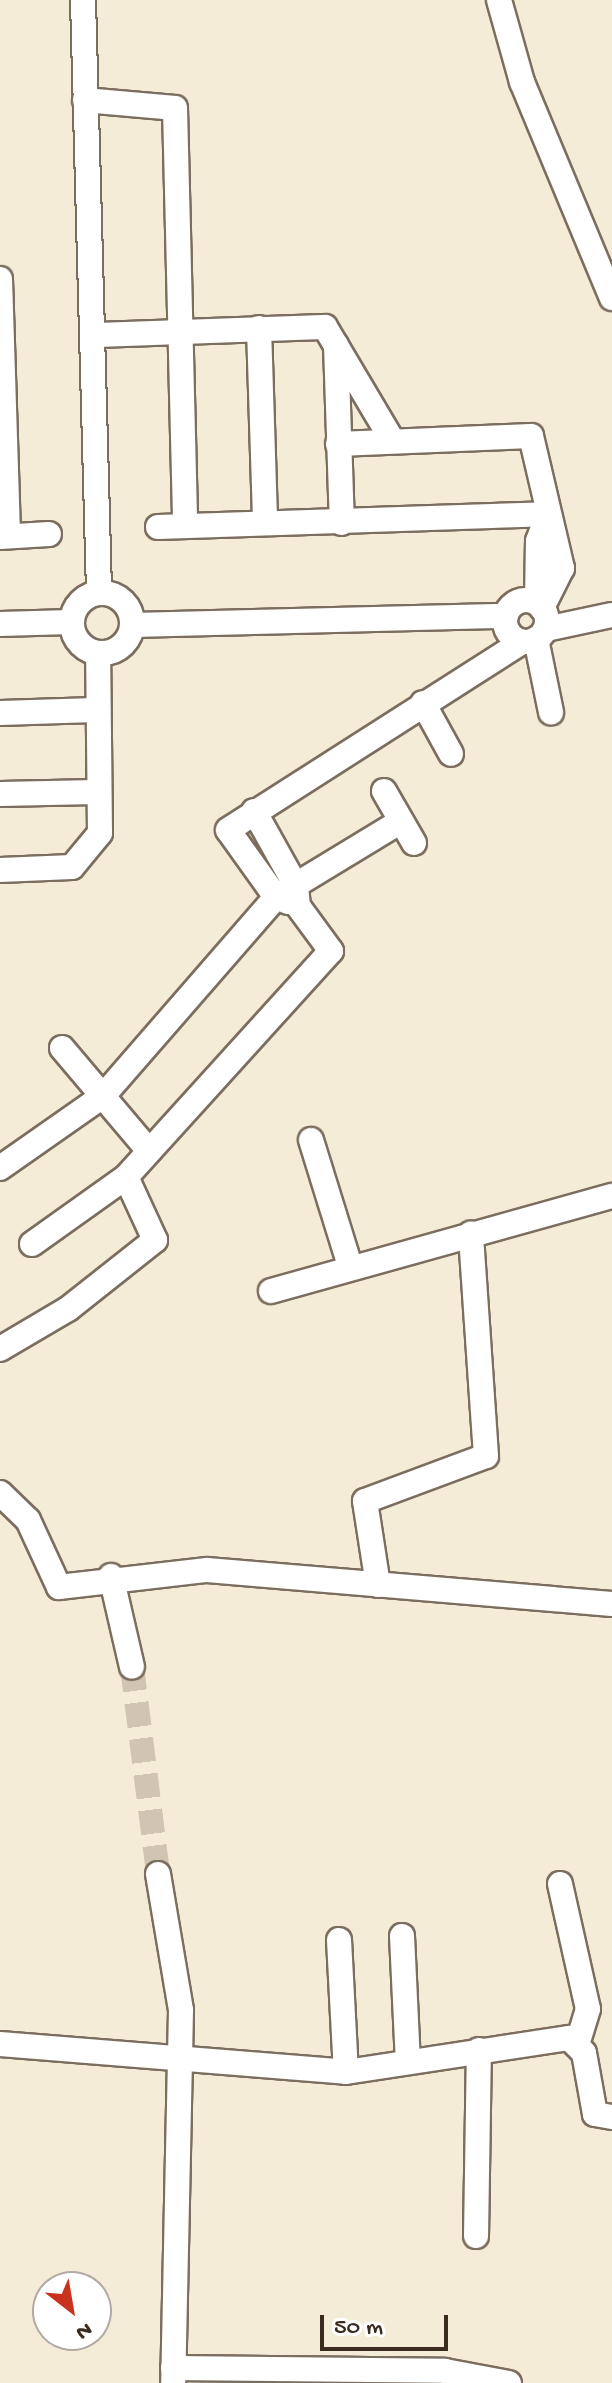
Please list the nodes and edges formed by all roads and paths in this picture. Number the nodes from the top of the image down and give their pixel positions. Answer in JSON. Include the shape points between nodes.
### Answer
{"nodes":[{"id":1,"x":83,"y":0,"type":"edge"},
{"id":2,"x":499,"y":0,"type":"edge"},
{"id":3,"x":85,"y":100,"type":"junction"},
{"id":4,"x":0,"y":279,"type":"edge"},
{"id":5,"x":612,"y":298,"type":"edge"},
{"id":6,"x":259,"y":328,"type":"junction"},
{"id":7,"x":180,"y":329,"type":"junction"},
{"id":8,"x":95,"y":335,"type":"junction"},
{"id":9,"x":336,"y":339,"type":"junction"},
{"id":10,"x":4,"y":379,"type":"edge"},
{"id":11,"x":392,"y":440,"type":"junction"},
{"id":12,"x":338,"y":444,"type":"junction"},
{"id":13,"x":4,"y":458,"type":"edge"},
{"id":14,"x":547,"y":516,"type":"junction"},
{"id":15,"x":265,"y":522,"type":"junction"},
{"id":16,"x":342,"y":523,"type":"junction"},
{"id":17,"x":185,"y":526,"type":"junction"},
{"id":18,"x":158,"y":527,"type":"dead end"},
{"id":19,"x":49,"y":534,"type":"dead end"},
{"id":20,"x":4,"y":537,"type":"edge"},
{"id":21,"x":99,"y":593,"type":"junction"},
{"id":22,"x":612,"y":615,"type":"edge"},
{"id":23,"x":506,"y":616,"type":"junction"},
{"id":24,"x":71,"y":622,"type":"junction"},
{"id":25,"x":0,"y":624,"type":"edge"},
{"id":26,"x":537,"y":624,"type":"junction"},
{"id":27,"x":132,"y":625,"type":"junction"},
{"id":28,"x":98,"y":653,"type":"junction"},
{"id":29,"x":423,"y":703,"type":"junction"},
{"id":30,"x":95,"y":710,"type":"junction"},
{"id":31,"x":551,"y":712,"type":"dead end"},
{"id":32,"x":0,"y":713,"type":"edge"},
{"id":33,"x":451,"y":754,"type":"dead end"},
{"id":34,"x":384,"y":791,"type":"dead end"},
{"id":35,"x":96,"y":792,"type":"junction"},
{"id":36,"x":0,"y":794,"type":"edge"},
{"id":37,"x":254,"y":811,"type":"junction"},
{"id":38,"x":401,"y":821,"type":"junction"},
{"id":39,"x":414,"y":843,"type":"dead end"},
{"id":40,"x":0,"y":870,"type":"edge"},
{"id":41,"x":290,"y":896,"type":"junction"},
{"id":42,"x":62,"y":1048,"type":"dead end"},
{"id":43,"x":103,"y":1096,"type":"junction"},
{"id":44,"x":311,"y":1140,"type":"dead end"},
{"id":45,"x":149,"y":1151,"type":"junction"},
{"id":46,"x":0,"y":1168,"type":"edge"},
{"id":47,"x":126,"y":1177,"type":"junction"},
{"id":48,"x":612,"y":1196,"type":"edge"},
{"id":49,"x":471,"y":1234,"type":"junction"},
{"id":50,"x":32,"y":1244,"type":"dead end"},
{"id":51,"x":350,"y":1266,"type":"junction"},
{"id":52,"x":271,"y":1291,"type":"dead end"},
{"id":53,"x":0,"y":1349,"type":"edge"},
{"id":54,"x":0,"y":1493,"type":"edge"},
{"id":55,"x":111,"y":1576,"type":"junction"},
{"id":56,"x":378,"y":1585,"type":"junction"},
{"id":57,"x":612,"y":1604,"type":"edge"},
{"id":58,"x":132,"y":1667,"type":"tunnel mouth"},
{"id":59,"x":158,"y":1874,"type":"tunnel mouth"},
{"id":60,"x":560,"y":1884,"type":"dead end"},
{"id":61,"x":402,"y":1936,"type":"dead end"},
{"id":62,"x":339,"y":1940,"type":"dead end"},
{"id":63,"x":578,"y":2041,"type":"junction"},
{"id":64,"x":0,"y":2044,"type":"edge"},
{"id":65,"x":479,"y":2050,"type":"junction"},
{"id":66,"x":408,"y":2061,"type":"junction"},
{"id":67,"x":182,"y":2062,"type":"junction"},
{"id":68,"x":346,"y":2072,"type":"junction"},
{"id":69,"x":612,"y":2117,"type":"edge"},
{"id":70,"x":476,"y":2236,"type":"dead end"},
{"id":71,"x":173,"y":2375,"type":"edge"},
{"id":72,"x":509,"y":2383,"type":"edge"}],
"edges":[{"from":1,"to":3,"type":"street"},
{"from":2,"to":5,"type":"street","via":[[522,82]]},
{"from":3,"to":7,"type":"street","via":[[175,108]]},
{"from":3,"to":8,"type":"street"},
{"from":4,"to":10,"type":"street"},
{"from":6,"to":7,"type":"street"},
{"from":6,"to":9,"type":"street","via":[[325,327]]},
{"from":6,"to":15,"type":"street"},
{"from":7,"to":8,"type":"street"},
{"from":7,"to":17,"type":"street"},
{"from":8,"to":21,"type":"street"},
{"from":9,"to":11,"type":"street"},
{"from":9,"to":12,"type":"street"},
{"from":10,"to":13,"type":"street"},
{"from":11,"to":12,"type":"street"},
{"from":11,"to":14,"type":"street","via":[[528,434],[536,442]]},
{"from":12,"to":16,"type":"street"},
{"from":13,"to":20,"type":"street"},
{"from":14,"to":16,"type":"street"},
{"from":14,"to":26,"type":"street","via":[[560,537],[562,568]]},
{"from":15,"to":16,"type":"street"},
{"from":15,"to":17,"type":"street"},
{"from":17,"to":18,"type":"street"},
{"from":19,"to":20,"type":"street"},
{"from":21,"to":24,"type":"street","via":[[83,599]]},
{"from":21,"to":27,"type":"street","via":[[123,601]]},
{"from":22,"to":26,"type":"street"},
{"from":23,"to":26,"type":"street","via":[[516,603]]},
{"from":23,"to":26,"type":"street","via":[[510,635]]},
{"from":23,"to":27,"type":"street"},
{"from":24,"to":25,"type":"street"},
{"from":24,"to":28,"type":"street","via":[[81,645]]},
{"from":26,"to":29,"type":"street"},
{"from":26,"to":31,"type":"street"},
{"from":27,"to":28,"type":"street","via":[[120,647]]},
{"from":28,"to":30,"type":"street"},
{"from":29,"to":33,"type":"street"},
{"from":29,"to":37,"type":"street"},
{"from":30,"to":32,"type":"street"},
{"from":30,"to":35,"type":"street"},
{"from":34,"to":38,"type":"street"},
{"from":35,"to":36,"type":"street"},
{"from":35,"to":40,"type":"street","via":[[100,833],[84,860]]},
{"from":37,"to":41,"type":"street"},
{"from":37,"to":41,"type":"street","via":[[228,834]]},
{"from":38,"to":39,"type":"street"},
{"from":38,"to":41,"type":"street"},
{"from":41,"to":43,"type":"street"},
{"from":41,"to":45,"type":"street","via":[[331,951]]},
{"from":42,"to":43,"type":"street"},
{"from":43,"to":45,"type":"street"},
{"from":43,"to":46,"type":"street"},
{"from":44,"to":51,"type":"street"},
{"from":45,"to":47,"type":"street"},
{"from":47,"to":50,"type":"street"},
{"from":47,"to":53,"type":"street","via":[[155,1240],[68,1309]]},
{"from":48,"to":49,"type":"street"},
{"from":49,"to":51,"type":"street"},
{"from":49,"to":56,"type":"street","via":[[486,1456],[365,1501]]},
{"from":51,"to":52,"type":"street"},
{"from":54,"to":55,"type":"street","via":[[28,1520],[59,1587]]},
{"from":55,"to":56,"type":"street","via":[[207,1570]]},
{"from":55,"to":58,"type":"street"},
{"from":56,"to":57,"type":"street"},
{"from":59,"to":67,"type":"street","via":[[181,2010]]},
{"from":60,"to":63,"type":"street","via":[[588,2009]]},
{"from":61,"to":66,"type":"street"},
{"from":62,"to":68,"type":"street"},
{"from":63,"to":65,"type":"street"},
{"from":63,"to":69,"type":"street","via":[[592,2107]]},
{"from":64,"to":67,"type":"street"},
{"from":65,"to":66,"type":"street"},
{"from":65,"to":70,"type":"street"},
{"from":66,"to":68,"type":"street"},
{"from":67,"to":68,"type":"street"},
{"from":67,"to":71,"type":"street"},
{"from":71,"to":72,"type":"street","via":[[445,2371]]}]}
